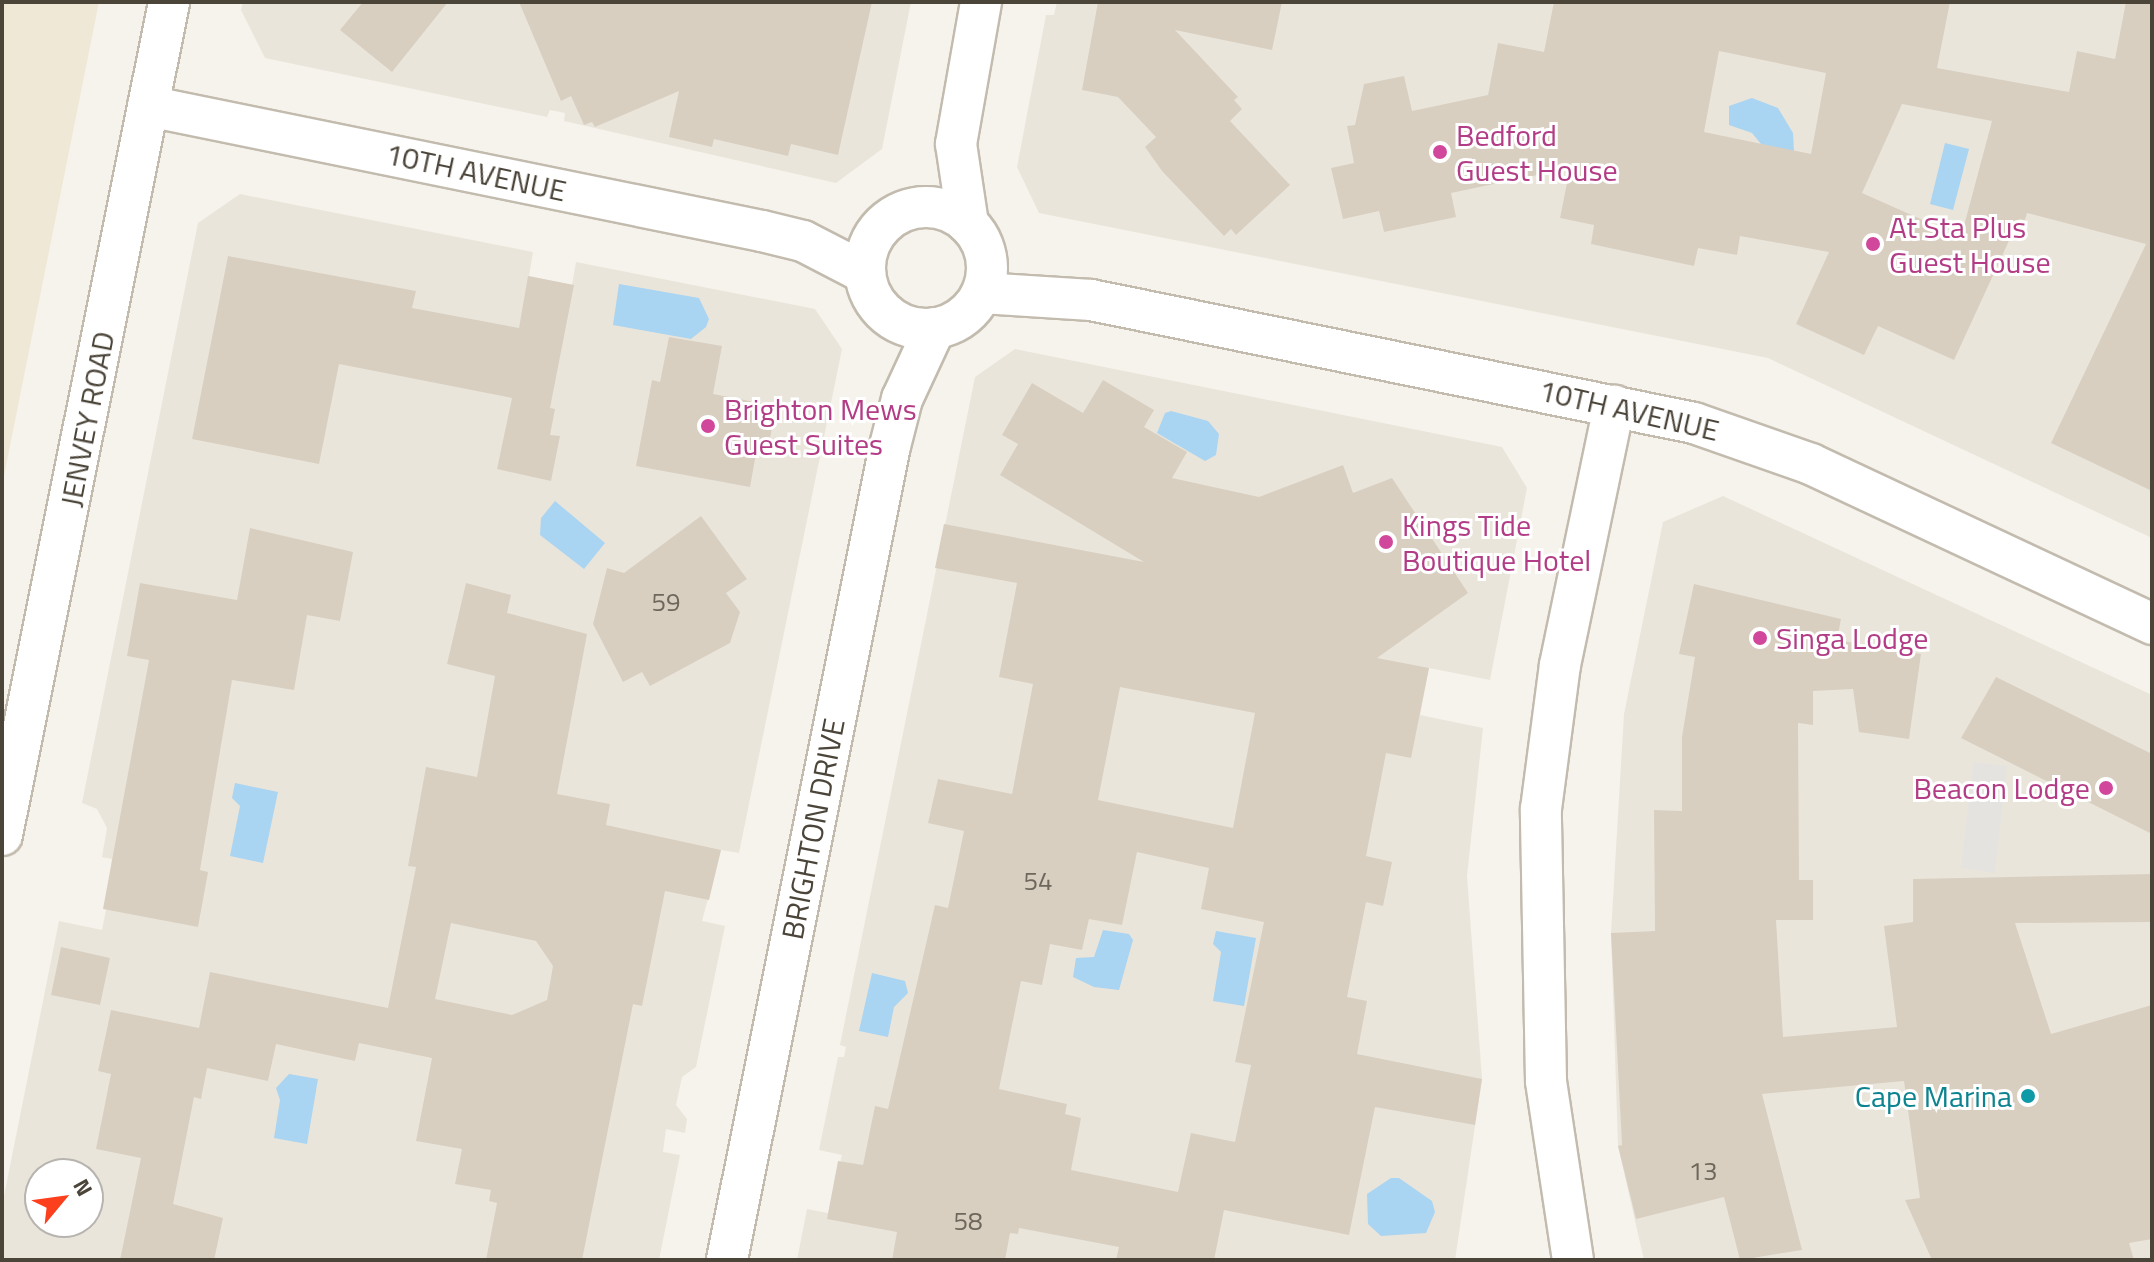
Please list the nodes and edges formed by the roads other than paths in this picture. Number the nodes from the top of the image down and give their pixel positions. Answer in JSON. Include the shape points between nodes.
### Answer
{"nodes":[{"id":1,"x":169,"y":2,"type":"edge"},
{"id":2,"x":981,"y":2,"type":"edge"},
{"id":3,"x":148,"y":106,"type":"junction"},
{"id":4,"x":956,"y":144,"type":"junction"},
{"id":5,"x":890,"y":220,"type":"junction"},
{"id":6,"x":803,"y":241,"type":"junction"},
{"id":7,"x":979,"y":257,"type":"junction"},
{"id":8,"x":865,"y":273,"type":"junction"},
{"id":9,"x":883,"y":311,"type":"junction"},
{"id":10,"x":935,"y":328,"type":"junction"},
{"id":11,"x":902,"y":399,"type":"junction"},
{"id":12,"x":1614,"y":406,"type":"junction"},
{"id":13,"x":2152,"y":624,"type":"edge"},
{"id":14,"x":2,"y":835,"type":"edge"},
{"id":15,"x":727,"y":1260,"type":"edge"},
{"id":16,"x":1573,"y":1260,"type":"edge"}],
"edges":[{"from":1,"to":3,"type":"street","name":"JENVEY ROAD"},
{"from":2,"to":4,"type":"street"},
{"from":3,"to":6,"type":"street","name":"10TH AVENUE"},
{"from":3,"to":14,"type":"street","name":"JENVEY ROAD"},
{"from":4,"to":5,"type":"street"},
{"from":4,"to":7,"type":"street"},
{"from":5,"to":6,"type":"street","name":"10TH AVENUE"},
{"from":5,"to":7,"type":"street","via":[[936,208]]},
{"from":5,"to":8,"type":"street","via":[[867,249]]},
{"from":6,"to":8,"type":"street","name":"10TH AVENUE"},
{"from":7,"to":10,"type":"street","via":[[958,320]]},
{"from":7,"to":12,"type":"street","name":"10TH AVENUE","via":[[1073,298],[1385,356]]},
{"from":8,"to":9,"type":"street","via":[[870,294]]},
{"from":9,"to":10,"type":"street","via":[[912,328]]},
{"from":9,"to":11,"type":"street","name":"BRIGHTON DRIVE"},
{"from":10,"to":11,"type":"street","name":"BRIGHTON DRIVE"},
{"from":11,"to":15,"type":"street","name":"BRIGHTON DRIVE"},
{"from":12,"to":13,"type":"street","name":"10TH AVENUE","via":[[1694,423],[1784,452]]},
{"from":12,"to":16,"type":"street","via":[[1563,651],[1541,809],[1546,1081]]}]}
